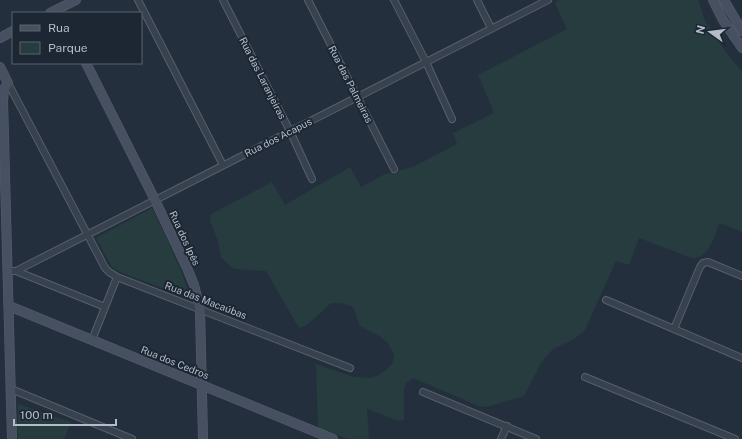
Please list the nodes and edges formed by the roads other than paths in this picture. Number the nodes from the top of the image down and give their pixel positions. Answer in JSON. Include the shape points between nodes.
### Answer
{"nodes":[{"id":1,"x":54,"y":0,"type":"edge"},
{"id":2,"x":76,"y":0,"type":"edge"},
{"id":3,"x":138,"y":0,"type":"edge"},
{"id":4,"x":223,"y":0,"type":"edge"},
{"id":5,"x":308,"y":0,"type":"edge"},
{"id":6,"x":394,"y":0,"type":"edge"},
{"id":7,"x":477,"y":0,"type":"edge"},
{"id":8,"x":548,"y":0,"type":"edge"},
{"id":9,"x":713,"y":0,"type":"edge"},
{"id":10,"x":724,"y":0,"type":"edge"},
{"id":11,"x":57,"y":12,"type":"edge"},
{"id":12,"x":492,"y":28,"type":"junction"},
{"id":13,"x":742,"y":31,"type":"edge"},
{"id":14,"x":12,"y":32,"type":"edge"},
{"id":15,"x":0,"y":38,"type":"edge"},
{"id":16,"x":742,"y":48,"type":"edge"},
{"id":17,"x":426,"y":62,"type":"junction"},
{"id":18,"x":87,"y":64,"type":"edge"},
{"id":19,"x":0,"y":66,"type":"edge"},
{"id":20,"x":8,"y":83,"type":"junction"},
{"id":21,"x":358,"y":97,"type":"junction"},
{"id":22,"x":452,"y":119,"type":"dead end"},
{"id":23,"x":290,"y":131,"type":"junction"},
{"id":24,"x":223,"y":166,"type":"junction"},
{"id":25,"x":394,"y":169,"type":"dead end"},
{"id":26,"x":312,"y":179,"type":"dead end"},
{"id":27,"x":155,"y":200,"type":"junction"},
{"id":28,"x":88,"y":234,"type":"junction"},
{"id":29,"x":12,"y":271,"type":"junction"},
{"id":30,"x":742,"y":276,"type":"edge"},
{"id":31,"x":117,"y":277,"type":"junction"},
{"id":32,"x":606,"y":300,"type":"dead end"},
{"id":33,"x":9,"y":306,"type":"junction"},
{"id":34,"x":105,"y":307,"type":"junction"},
{"id":35,"x":200,"y":309,"type":"junction"},
{"id":36,"x":674,"y":329,"type":"junction"},
{"id":37,"x":92,"y":340,"type":"junction"},
{"id":38,"x":742,"y":358,"type":"edge"},
{"id":39,"x":350,"y":368,"type":"dead end"},
{"id":40,"x":585,"y":377,"type":"dead end"},
{"id":41,"x":203,"y":386,"type":"junction"},
{"id":42,"x":11,"y":390,"type":"junction"},
{"id":43,"x":423,"y":392,"type":"dead end"},
{"id":44,"x":507,"y":426,"type":"junction"},
{"id":45,"x":12,"y":439,"type":"edge"},
{"id":46,"x":132,"y":439,"type":"edge"},
{"id":47,"x":203,"y":439,"type":"edge"},
{"id":48,"x":333,"y":439,"type":"edge"},
{"id":49,"x":501,"y":439,"type":"edge"},
{"id":50,"x":536,"y":439,"type":"edge"},
{"id":51,"x":735,"y":439,"type":"edge"}],
"edges":[{"from":1,"to":11,"type":"street"},
{"from":2,"to":11,"type":"street"},
{"from":3,"to":24,"type":"street"},
{"from":4,"to":23,"type":"street","name":"Rua das Laranjeiras"},
{"from":5,"to":21,"type":"street","name":"Rua das Palmeiras"},
{"from":6,"to":17,"type":"street"},
{"from":7,"to":12,"type":"street"},
{"from":8,"to":12,"type":"street","name":"Rua dos Acapus"},
{"from":9,"to":16,"type":"street"},
{"from":10,"to":13,"type":"street"},
{"from":12,"to":17,"type":"street","name":"Rua dos Acapus"},
{"from":14,"to":15,"type":"street"},
{"from":17,"to":21,"type":"street","name":"Rua dos Acapus"},
{"from":17,"to":22,"type":"street"},
{"from":18,"to":27,"type":"street","name":"Rua dos Ipês"},
{"from":19,"to":20,"type":"street"},
{"from":20,"to":28,"type":"street"},
{"from":20,"to":29,"type":"street","via":[[4,88],[3,100]]},
{"from":21,"to":23,"type":"street","name":"Rua dos Acapus"},
{"from":21,"to":25,"type":"street","name":"Rua das Palmeiras"},
{"from":23,"to":24,"type":"street","name":"Rua dos Acapus"},
{"from":23,"to":26,"type":"street","name":"Rua das Laranjeiras"},
{"from":24,"to":27,"type":"street","name":"Rua dos Acapus"},
{"from":27,"to":28,"type":"street","name":"Rua dos Acapus"},
{"from":27,"to":35,"type":"street","name":"Rua dos Ipês","via":[[188,268]]},
{"from":28,"to":29,"type":"street","name":"Rua dos Acapus"},
{"from":28,"to":31,"type":"street","via":[[105,268]]},
{"from":29,"to":33,"type":"street"},
{"from":29,"to":34,"type":"street"},
{"from":30,"to":36,"type":"street","via":[[708,262],[703,263]]},
{"from":31,"to":34,"type":"street"},
{"from":31,"to":35,"type":"street","name":"Rua das Macaúbas"},
{"from":32,"to":36,"type":"street"},
{"from":33,"to":37,"type":"street","name":"Rua dos Cedros"},
{"from":33,"to":42,"type":"street"},
{"from":34,"to":37,"type":"street"},
{"from":35,"to":39,"type":"street","name":"Rua das Macaúbas"},
{"from":35,"to":41,"type":"street","name":"Rua dos Ipês"},
{"from":36,"to":38,"type":"street"},
{"from":37,"to":41,"type":"street","name":"Rua dos Cedros"},
{"from":40,"to":51,"type":"street"},
{"from":41,"to":47,"type":"street","name":"Rua dos Ipês"},
{"from":41,"to":48,"type":"street","name":"Rua dos Cedros"},
{"from":42,"to":45,"type":"street"},
{"from":42,"to":46,"type":"street"},
{"from":43,"to":44,"type":"street"},
{"from":44,"to":49,"type":"street"},
{"from":44,"to":50,"type":"street"}]}
